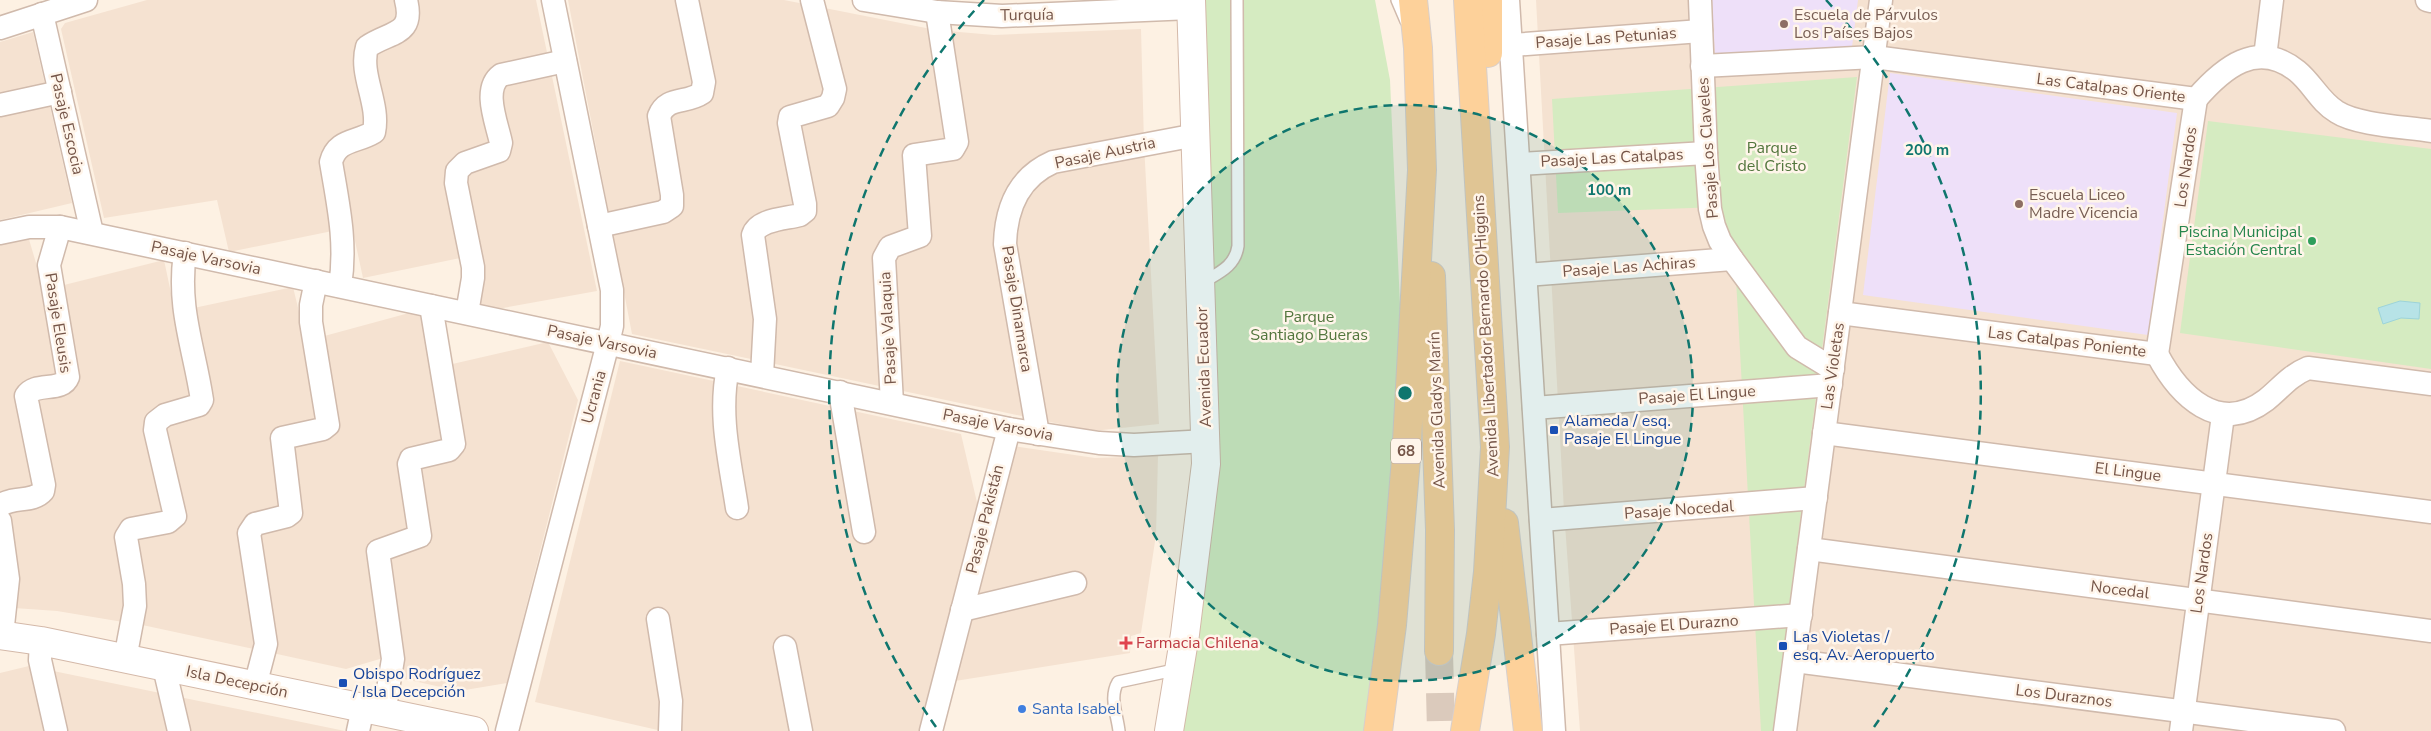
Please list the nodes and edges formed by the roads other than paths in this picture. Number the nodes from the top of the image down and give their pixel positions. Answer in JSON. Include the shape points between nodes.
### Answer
{"nodes":[{"id":1,"x":86,"y":0,"type":"edge"},
{"id":2,"x":406,"y":0,"type":"edge"},
{"id":3,"x":553,"y":0,"type":"edge"},
{"id":4,"x":687,"y":0,"type":"edge"},
{"id":5,"x":812,"y":0,"type":"edge"},
{"id":6,"x":864,"y":0,"type":"edge"},
{"id":7,"x":1237,"y":0,"type":"edge"},
{"id":8,"x":1397,"y":0,"type":"edge"},
{"id":9,"x":1413,"y":0,"type":"edge"},
{"id":10,"x":1468,"y":0,"type":"edge"},
{"id":11,"x":1488,"y":0,"type":"edge"},
{"id":12,"x":1508,"y":0,"type":"edge"},
{"id":13,"x":1700,"y":0,"type":"edge"},
{"id":14,"x":1881,"y":0,"type":"edge"},
{"id":15,"x":2272,"y":0,"type":"edge"},
{"id":16,"x":2427,"y":0,"type":"edge"},
{"id":17,"x":2431,"y":1,"type":"edge"},
{"id":18,"x":1191,"y":4,"type":"edge"},
{"id":19,"x":937,"y":12,"type":"junction"},
{"id":20,"x":42,"y":14,"type":"junction"},
{"id":21,"x":0,"y":28,"type":"edge"},
{"id":22,"x":1701,"y":31,"type":"junction"},
{"id":23,"x":1512,"y":45,"type":"junction"},
{"id":24,"x":1418,"y":48,"type":"junction"},
{"id":25,"x":1874,"y":57,"type":"junction"},
{"id":26,"x":2265,"y":57,"type":"junction"},
{"id":27,"x":565,"y":61,"type":"junction"},
{"id":28,"x":1702,"y":66,"type":"junction"},
{"id":29,"x":60,"y":92,"type":"junction"},
{"id":30,"x":2196,"y":99,"type":"junction"},
{"id":31,"x":0,"y":105,"type":"edge"},
{"id":32,"x":2431,"y":131,"type":"edge"},
{"id":33,"x":1196,"y":135,"type":"junction"},
{"id":34,"x":1706,"y":153,"type":"junction"},
{"id":35,"x":1519,"y":164,"type":"junction"},
{"id":36,"x":1422,"y":170,"type":"junction"},
{"id":37,"x":1021,"y":186,"type":"joint"},
{"id":38,"x":1480,"y":199,"type":"junction"},
{"id":39,"x":599,"y":226,"type":"junction"},
{"id":40,"x":60,"y":227,"type":"junction"},
{"id":41,"x":0,"y":233,"type":"edge"},
{"id":42,"x":92,"y":234,"type":"junction"},
{"id":43,"x":185,"y":253,"type":"junction"},
{"id":44,"x":1732,"y":259,"type":"junction"},
{"id":45,"x":1526,"y":274,"type":"junction"},
{"id":46,"x":316,"y":281,"type":"junction"},
{"id":47,"x":1201,"y":283,"type":"junction"},
{"id":48,"x":340,"y":286,"type":"junction"},
{"id":49,"x":431,"y":306,"type":"junction"},
{"id":50,"x":467,"y":313,"type":"junction"},
{"id":51,"x":1840,"y":313,"type":"junction"},
{"id":52,"x":608,"y":343,"type":"junction"},
{"id":53,"x":2158,"y":354,"type":"junction"},
{"id":54,"x":728,"y":368,"type":"junction"},
{"id":55,"x":762,"y":375,"type":"junction"},
{"id":56,"x":1832,"y":377,"type":"junction"},
{"id":57,"x":2431,"y":384,"type":"edge"},
{"id":58,"x":840,"y":392,"type":"junction"},
{"id":59,"x":892,"y":403,"type":"junction"},
{"id":60,"x":1534,"y":408,"type":"junction"},
{"id":61,"x":2223,"y":415,"type":"junction"},
{"id":62,"x":1008,"y":429,"type":"junction"},
{"id":63,"x":1824,"y":433,"type":"junction"},
{"id":64,"x":1038,"y":434,"type":"junction"},
{"id":65,"x":1206,"y":441,"type":"junction"},
{"id":66,"x":1495,"y":447,"type":"junction"},
{"id":67,"x":2214,"y":484,"type":"junction"},
{"id":68,"x":1816,"y":498,"type":"junction"},
{"id":69,"x":0,"y":506,"type":"edge"},
{"id":70,"x":737,"y":508,"type":"dead end"},
{"id":71,"x":2431,"y":512,"type":"edge"},
{"id":72,"x":1541,"y":520,"type":"junction"},
{"id":73,"x":0,"y":522,"type":"edge"},
{"id":74,"x":864,"y":532,"type":"dead end"},
{"id":75,"x":1809,"y":549,"type":"junction"},
{"id":76,"x":1075,"y":583,"type":"dead end"},
{"id":77,"x":2198,"y":600,"type":"junction"},
{"id":78,"x":962,"y":610,"type":"junction"},
{"id":79,"x":1800,"y":615,"type":"junction"},
{"id":80,"x":658,"y":619,"type":"dead end"},
{"id":81,"x":2431,"y":630,"type":"edge"},
{"id":82,"x":1548,"y":634,"type":"junction"},
{"id":83,"x":1,"y":635,"type":"edge"},
{"id":84,"x":41,"y":641,"type":"junction"},
{"id":85,"x":785,"y":646,"type":"dead end"},
{"id":86,"x":1439,"y":650,"type":"tunnel mouth"},
{"id":87,"x":125,"y":658,"type":"junction"},
{"id":88,"x":1795,"y":661,"type":"junction"},
{"id":89,"x":164,"y":667,"type":"junction"},
{"id":90,"x":1180,"y":669,"type":"junction"},
{"id":91,"x":255,"y":686,"type":"junction"},
{"id":92,"x":369,"y":717,"type":"edge"},
{"id":93,"x":2183,"y":721,"type":"edge"},
{"id":94,"x":56,"y":731,"type":"edge"},
{"id":95,"x":179,"y":731,"type":"edge"},
{"id":96,"x":474,"y":731,"type":"edge"},
{"id":97,"x":507,"y":731,"type":"edge"},
{"id":98,"x":670,"y":731,"type":"edge"},
{"id":99,"x":801,"y":731,"type":"edge"},
{"id":100,"x":931,"y":731,"type":"edge"},
{"id":101,"x":1120,"y":731,"type":"edge"},
{"id":102,"x":1169,"y":731,"type":"edge"},
{"id":103,"x":1378,"y":731,"type":"edge"},
{"id":104,"x":1465,"y":731,"type":"edge"},
{"id":105,"x":1528,"y":731,"type":"edge"},
{"id":106,"x":1554,"y":731,"type":"edge"},
{"id":107,"x":1786,"y":731,"type":"edge"},
{"id":108,"x":2334,"y":731,"type":"edge"}],
"edges":[{"from":1,"to":20,"type":"street"},
{"from":2,"to":48,"type":"street","via":[[407,24],[400,31],[367,47],[364,60],[377,121],[374,132],[338,148],[331,162],[344,241]]},
{"from":3,"to":27,"type":"street","name":"Ucrania"},
{"from":4,"to":39,"type":"street","via":[[704,82],[702,93],[695,98],[669,102],[659,116],[672,206],[663,212]]},
{"from":5,"to":55,"type":"street","via":[[835,89],[828,106],[790,117],[805,211],[761,224],[753,235],[765,319]]},
{"from":6,"to":19,"type":"street","name":"Turquía"},
{"from":7,"to":47,"type":"lane","via":[[1237,254],[1230,266]]},
{"from":8,"to":24,"type":"lane"},
{"from":9,"to":24,"type":"main road"},
{"from":10,"to":38,"type":"main road","name":"Avenida Libertador Bernardo O'Higgins"},
{"from":11,"to":38,"type":"main road","via":[[1489,92]]},
{"from":12,"to":23,"type":"street"},
{"from":13,"to":22,"type":"street","name":"Pasaje Los Claveles"},
{"from":14,"to":25,"type":"street","name":"Las Violetas"},
{"from":15,"to":26,"type":"street"},
{"from":16,"to":17,"type":"street"},
{"from":18,"to":19,"type":"street","name":"Turquía","via":[[1019,16]]},
{"from":18,"to":33,"type":"main road","name":"Avenida Ecuador"},
{"from":19,"to":59,"type":"street","name":"Pasaje Valaquia","via":[[957,142],[953,149],[914,155],[920,236],[890,248],[884,258]]},
{"from":20,"to":21,"type":"street"},
{"from":20,"to":29,"type":"street","name":"Pasaje Escocia"},
{"from":22,"to":23,"type":"street","name":"Pasaje Las Petunias"},
{"from":22,"to":28,"type":"street","name":"Pasaje Los Claveles"},
{"from":23,"to":35,"type":"street"},
{"from":24,"to":36,"type":"main road"},
{"from":25,"to":28,"type":"street"},
{"from":25,"to":30,"type":"street","name":"Las Catalpas Oriente"},
{"from":25,"to":51,"type":"street","name":"Las Violetas"},
{"from":26,"to":30,"type":"street","name":"Las Catalpas Oriente","via":[[2245,59],[2225,69]]},
{"from":26,"to":32,"type":"street","via":[[2297,71],[2324,102],[2344,115]]},
{"from":27,"to":39,"type":"street","name":"Ucrania"},
{"from":27,"to":50,"type":"street","via":[[501,75],[493,81],[491,91],[499,151],[465,163],[457,171],[456,183],[474,278]]},
{"from":28,"to":34,"type":"street","name":"Pasaje Los Claveles"},
{"from":29,"to":31,"type":"street"},
{"from":29,"to":42,"type":"street","name":"Pasaje Escocia"},
{"from":30,"to":53,"type":"street","name":"Los Nardos"},
{"from":33,"to":37,"type":"street","name":"Pasaje Austria","via":[[1053,162],[1035,172]]},
{"from":33,"to":47,"type":"main road","name":"Avenida Ecuador"},
{"from":34,"to":35,"type":"street","name":"Pasaje Las Catalpas"},
{"from":34,"to":44,"type":"street","name":"Pasaje Los Claveles","via":[[1710,210],[1720,241]]},
{"from":35,"to":45,"type":"street"},
{"from":36,"to":86,"type":"main road","name":"Avenida Gladys Marín","via":[[1430,248],[1438,426]]},
{"from":36,"to":103,"type":"main road","number":"68","via":[[1405,469],[1392,625]]},
{"from":37,"to":64,"type":"street","name":"Pasaje Dinamarca","via":[[1008,215],[1005,244]]},
{"from":38,"to":66,"type":"main road","name":"Avenida Libertador Bernardo O'Higgins"},
{"from":39,"to":52,"type":"street","name":"Ucrania","via":[[612,290]]},
{"from":40,"to":41,"type":"street","name":"Pasaje Varsovia","via":[[29,227]]},
{"from":40,"to":42,"type":"street","name":"Pasaje Varsovia"},
{"from":40,"to":69,"type":"street","name":"Pasaje Eleusis","via":[[49,265],[68,377],[62,384],[32,389],[26,396],[43,491]]},
{"from":42,"to":43,"type":"street","name":"Pasaje Varsovia"},
{"from":43,"to":46,"type":"street","name":"Pasaje Varsovia"},
{"from":43,"to":87,"type":"street","via":[[182,272],[184,313],[202,400],[199,405],[165,415],[156,422],[175,516],[168,522],[131,529],[126,537],[135,606]]},
{"from":44,"to":45,"type":"street","name":"Pasaje Las Achiras"},
{"from":44,"to":56,"type":"street","name":"Pasaje Los Claveles","via":[[1797,348]]},
{"from":45,"to":60,"type":"street"},
{"from":46,"to":48,"type":"street","name":"Pasaje Varsovia"},
{"from":46,"to":91,"type":"street","via":[[311,322],[328,425],[282,438],[291,513],[255,524],[249,533],[266,644]]},
{"from":47,"to":65,"type":"main road","name":"Avenida Ecuador"},
{"from":48,"to":49,"type":"street","name":"Pasaje Varsovia"},
{"from":49,"to":50,"type":"street","name":"Pasaje Varsovia"},
{"from":49,"to":92,"type":"street","via":[[454,444],[449,450],[411,459],[420,536],[378,551],[393,646],[392,675]]},
{"from":50,"to":52,"type":"street","name":"Pasaje Varsovia"},
{"from":51,"to":53,"type":"street","name":"Las Catalpas Poniente"},
{"from":51,"to":56,"type":"street","name":"Las Violetas"},
{"from":52,"to":54,"type":"street","name":"Pasaje Varsovia"},
{"from":52,"to":97,"type":"street","name":"Ucrania"},
{"from":53,"to":61,"type":"street","name":"Las Catalpas Poniente","via":[[2172,381],[2206,411]]},
{"from":54,"to":55,"type":"street","name":"Pasaje Varsovia"},
{"from":54,"to":70,"type":"street","via":[[723,391],[723,416]]},
{"from":55,"to":58,"type":"street","name":"Pasaje Varsovia"},
{"from":56,"to":60,"type":"street","name":"Pasaje El Lingue"},
{"from":56,"to":63,"type":"street","name":"Las Violetas"},
{"from":57,"to":61,"type":"street","via":[[2308,368],[2293,374],[2265,400],[2245,412]]},
{"from":58,"to":59,"type":"street","name":"Pasaje Varsovia"},
{"from":58,"to":74,"type":"street"},
{"from":59,"to":62,"type":"street","name":"Pasaje Varsovia"},
{"from":60,"to":72,"type":"street"},
{"from":61,"to":67,"type":"street","name":"Los Nardos"},
{"from":62,"to":64,"type":"street","name":"Pasaje Varsovia"},
{"from":62,"to":78,"type":"street","name":"Pasaje Pakistán"},
{"from":63,"to":67,"type":"street","name":"El Lingue"},
{"from":63,"to":68,"type":"street","name":"Las Violetas"},
{"from":64,"to":65,"type":"street","name":"Pasaje Varsovia","via":[[1134,445]]},
{"from":65,"to":90,"type":"main road","name":"Avenida Ecuador","via":[[1203,492]]},
{"from":66,"to":104,"type":"main road","name":"Avenida Libertador Bernardo O'Higgins","via":[[1488,572]]},
{"from":66,"to":105,"type":"main road"},
{"from":67,"to":71,"type":"street","name":"El Lingue"},
{"from":67,"to":77,"type":"street","name":"Los Nardos"},
{"from":68,"to":72,"type":"street","name":"Pasaje Nocedal"},
{"from":68,"to":75,"type":"street","name":"Las Violetas"},
{"from":72,"to":82,"type":"street"},
{"from":73,"to":83,"type":"street","via":[[8,579]]},
{"from":75,"to":77,"type":"street","name":"Nocedal"},
{"from":75,"to":79,"type":"street","name":"Las Violetas"},
{"from":76,"to":78,"type":"street"},
{"from":77,"to":81,"type":"street","name":"Nocedal"},
{"from":77,"to":93,"type":"street","name":"Los Nardos"},
{"from":78,"to":100,"type":"street","name":"Pasaje Pakistán"},
{"from":79,"to":82,"type":"street","name":"Pasaje El Durazno"},
{"from":79,"to":88,"type":"street","name":"Las Violetas"},
{"from":80,"to":98,"type":"street","via":[[671,701]]},
{"from":82,"to":106,"type":"street"},
{"from":83,"to":84,"type":"main road","name":"Isla Decepción"},
{"from":84,"to":87,"type":"main road","name":"Isla Decepción"},
{"from":84,"to":94,"type":"street","via":[[41,668]]},
{"from":85,"to":99,"type":"street"},
{"from":87,"to":89,"type":"main road","name":"Isla Decepción"},
{"from":88,"to":93,"type":"street","name":"Los Duraznos"},
{"from":88,"to":107,"type":"street","name":"Las Violetas"},
{"from":89,"to":91,"type":"main road","name":"Isla Decepción"},
{"from":89,"to":95,"type":"street"},
{"from":90,"to":101,"type":"lane","via":[[1118,682],[1113,698]]},
{"from":90,"to":102,"type":"main road","name":"Avenida Ecuador"},
{"from":91,"to":92,"type":"main road","name":"Isla Decepción"},
{"from":92,"to":96,"type":"main road","name":"Isla Decepción"},
{"from":93,"to":108,"type":"street","name":"Los Duraznos"}]}
